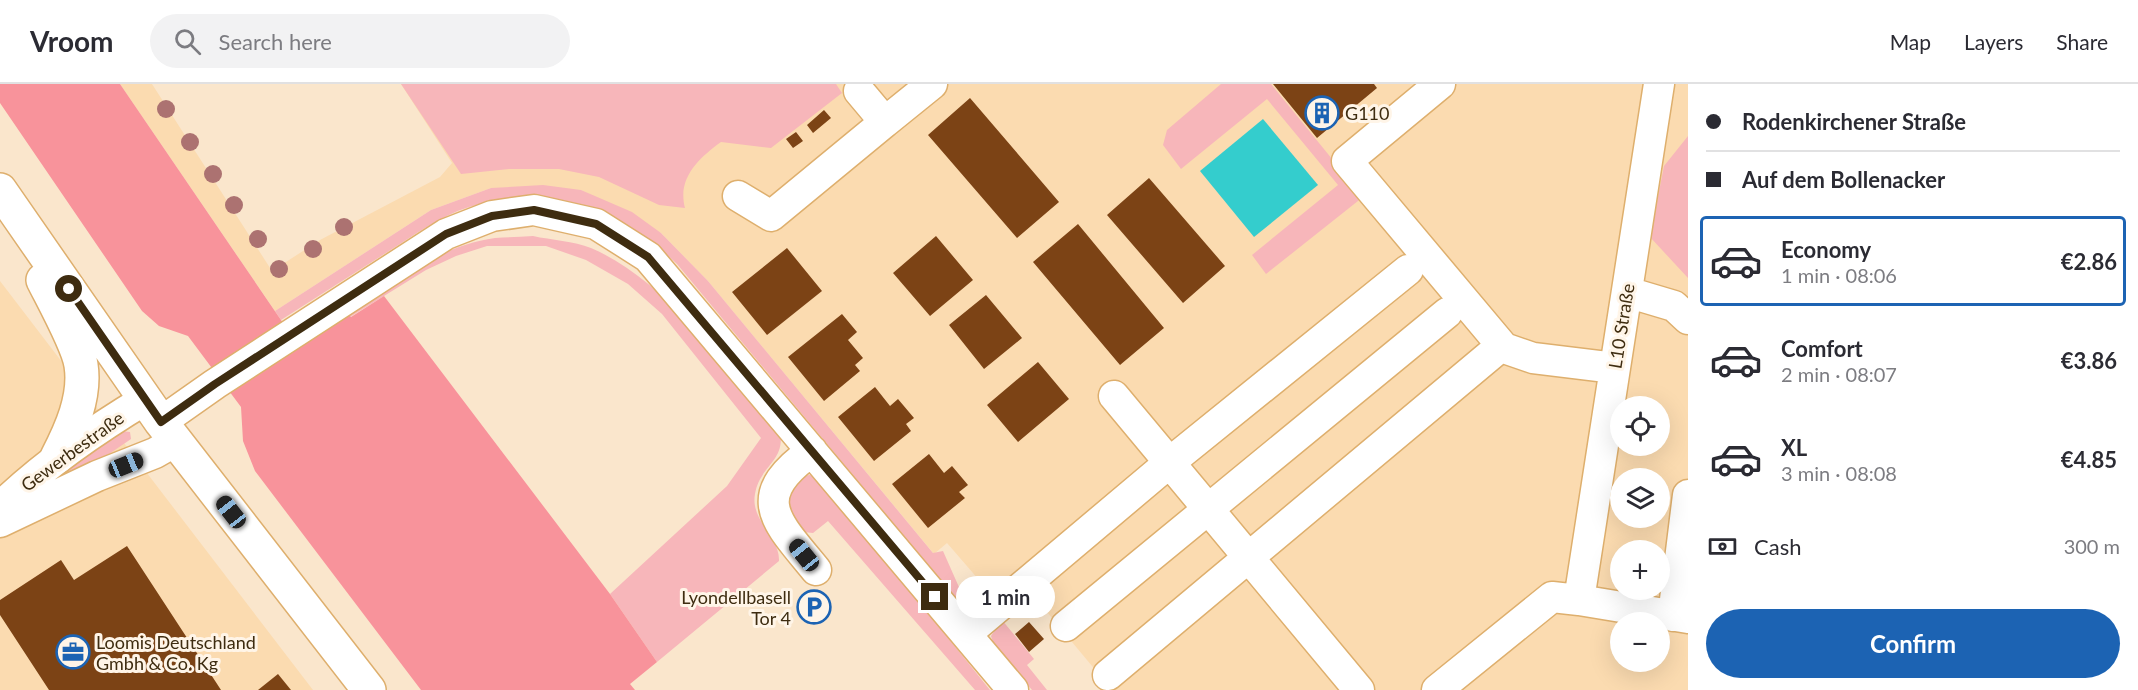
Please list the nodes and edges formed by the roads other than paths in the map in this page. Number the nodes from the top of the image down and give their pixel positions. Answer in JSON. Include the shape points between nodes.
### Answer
{"nodes":[{"id":1,"x":932,"y":84,"type":"edge"},
{"id":2,"x":1440,"y":84,"type":"edge"},
{"id":3,"x":1659,"y":84,"type":"edge"},
{"id":4,"x":859,"y":91,"type":"dead end"},
{"id":5,"x":885,"y":122,"type":"junction"},
{"id":6,"x":738,"y":196,"type":"dead end"},
{"id":7,"x":9,"y":203,"type":"edge"},
{"id":8,"x":1408,"y":270,"type":"dead end"},
{"id":9,"x":1627,"y":292,"type":"junction"},
{"id":10,"x":1447,"y":313,"type":"dead end"},
{"id":11,"x":1688,"y":319,"type":"edge"},
{"id":12,"x":1494,"y":352,"type":"dead end"},
{"id":13,"x":1615,"y":368,"type":"junction"},
{"id":14,"x":1114,"y":396,"type":"dead end"},
{"id":15,"x":161,"y":421,"type":"junction"},
{"id":16,"x":812,"y":451,"type":"junction"},
{"id":17,"x":57,"y":458,"type":"junction"},
{"id":18,"x":1169,"y":463,"type":"junction"},
{"id":19,"x":1688,"y":495,"type":"edge"},
{"id":20,"x":0,"y":507,"type":"edge"},
{"id":21,"x":1209,"y":510,"type":"junction"},
{"id":22,"x":0,"y":522,"type":"edge"},
{"id":23,"x":1248,"y":558,"type":"junction"},
{"id":24,"x":816,"y":570,"type":"dead end"},
{"id":25,"x":1579,"y":600,"type":"junction"},
{"id":26,"x":1681,"y":617,"type":"edge"},
{"id":27,"x":1066,"y":626,"type":"dead end"},
{"id":28,"x":966,"y":634,"type":"junction"},
{"id":29,"x":1108,"y":675,"type":"dead end"},
{"id":30,"x":1444,"y":687,"type":"edge"},
{"id":31,"x":369,"y":690,"type":"edge"},
{"id":32,"x":1013,"y":690,"type":"edge"},
{"id":33,"x":1359,"y":690,"type":"edge"}],
"edges":[{"from":1,"to":5,"type":"street"},
{"from":2,"to":13,"type":"street","via":[[1347,160],[1504,348],[1533,358]]},
{"from":3,"to":9,"type":"street","name":"L10 Straße"},
{"from":4,"to":5,"type":"street"},
{"from":5,"to":6,"type":"street","via":[[771,216]]},
{"from":7,"to":15,"type":"main road"},
{"from":7,"to":17,"type":"main road","via":[[81,364],[79,402]]},
{"from":8,"to":18,"type":"street"},
{"from":9,"to":11,"type":"street","via":[[1674,306]]},
{"from":9,"to":13,"type":"street","name":"L10 Straße"},
{"from":10,"to":21,"type":"street"},
{"from":12,"to":23,"type":"street"},
{"from":13,"to":25,"type":"street","name":"L10 Straße"},
{"from":14,"to":18,"type":"street"},
{"from":15,"to":16,"type":"street","via":[[446,234],[492,216],[534,210],[596,224],[648,257]]},
{"from":15,"to":17,"type":"street","name":"Gewerbestraße","via":[[92,432]]},
{"from":15,"to":22,"type":"street","name":"Gewerbestraße","via":[[155,453]]},
{"from":15,"to":31,"type":"main road"},
{"from":16,"to":24,"type":"street","via":[[790,466],[777,486],[773,505],[779,525]]},
{"from":16,"to":28,"type":"street"},
{"from":17,"to":20,"type":"street","name":"Gewerbestraße"},
{"from":18,"to":21,"type":"street"},
{"from":18,"to":28,"type":"street"},
{"from":19,"to":26,"type":"street"},
{"from":21,"to":23,"type":"street"},
{"from":21,"to":27,"type":"street"},
{"from":23,"to":29,"type":"street"},
{"from":23,"to":33,"type":"street"},
{"from":25,"to":26,"type":"street"},
{"from":25,"to":30,"type":"street","via":[[1552,597]]},
{"from":28,"to":32,"type":"street"}]}
